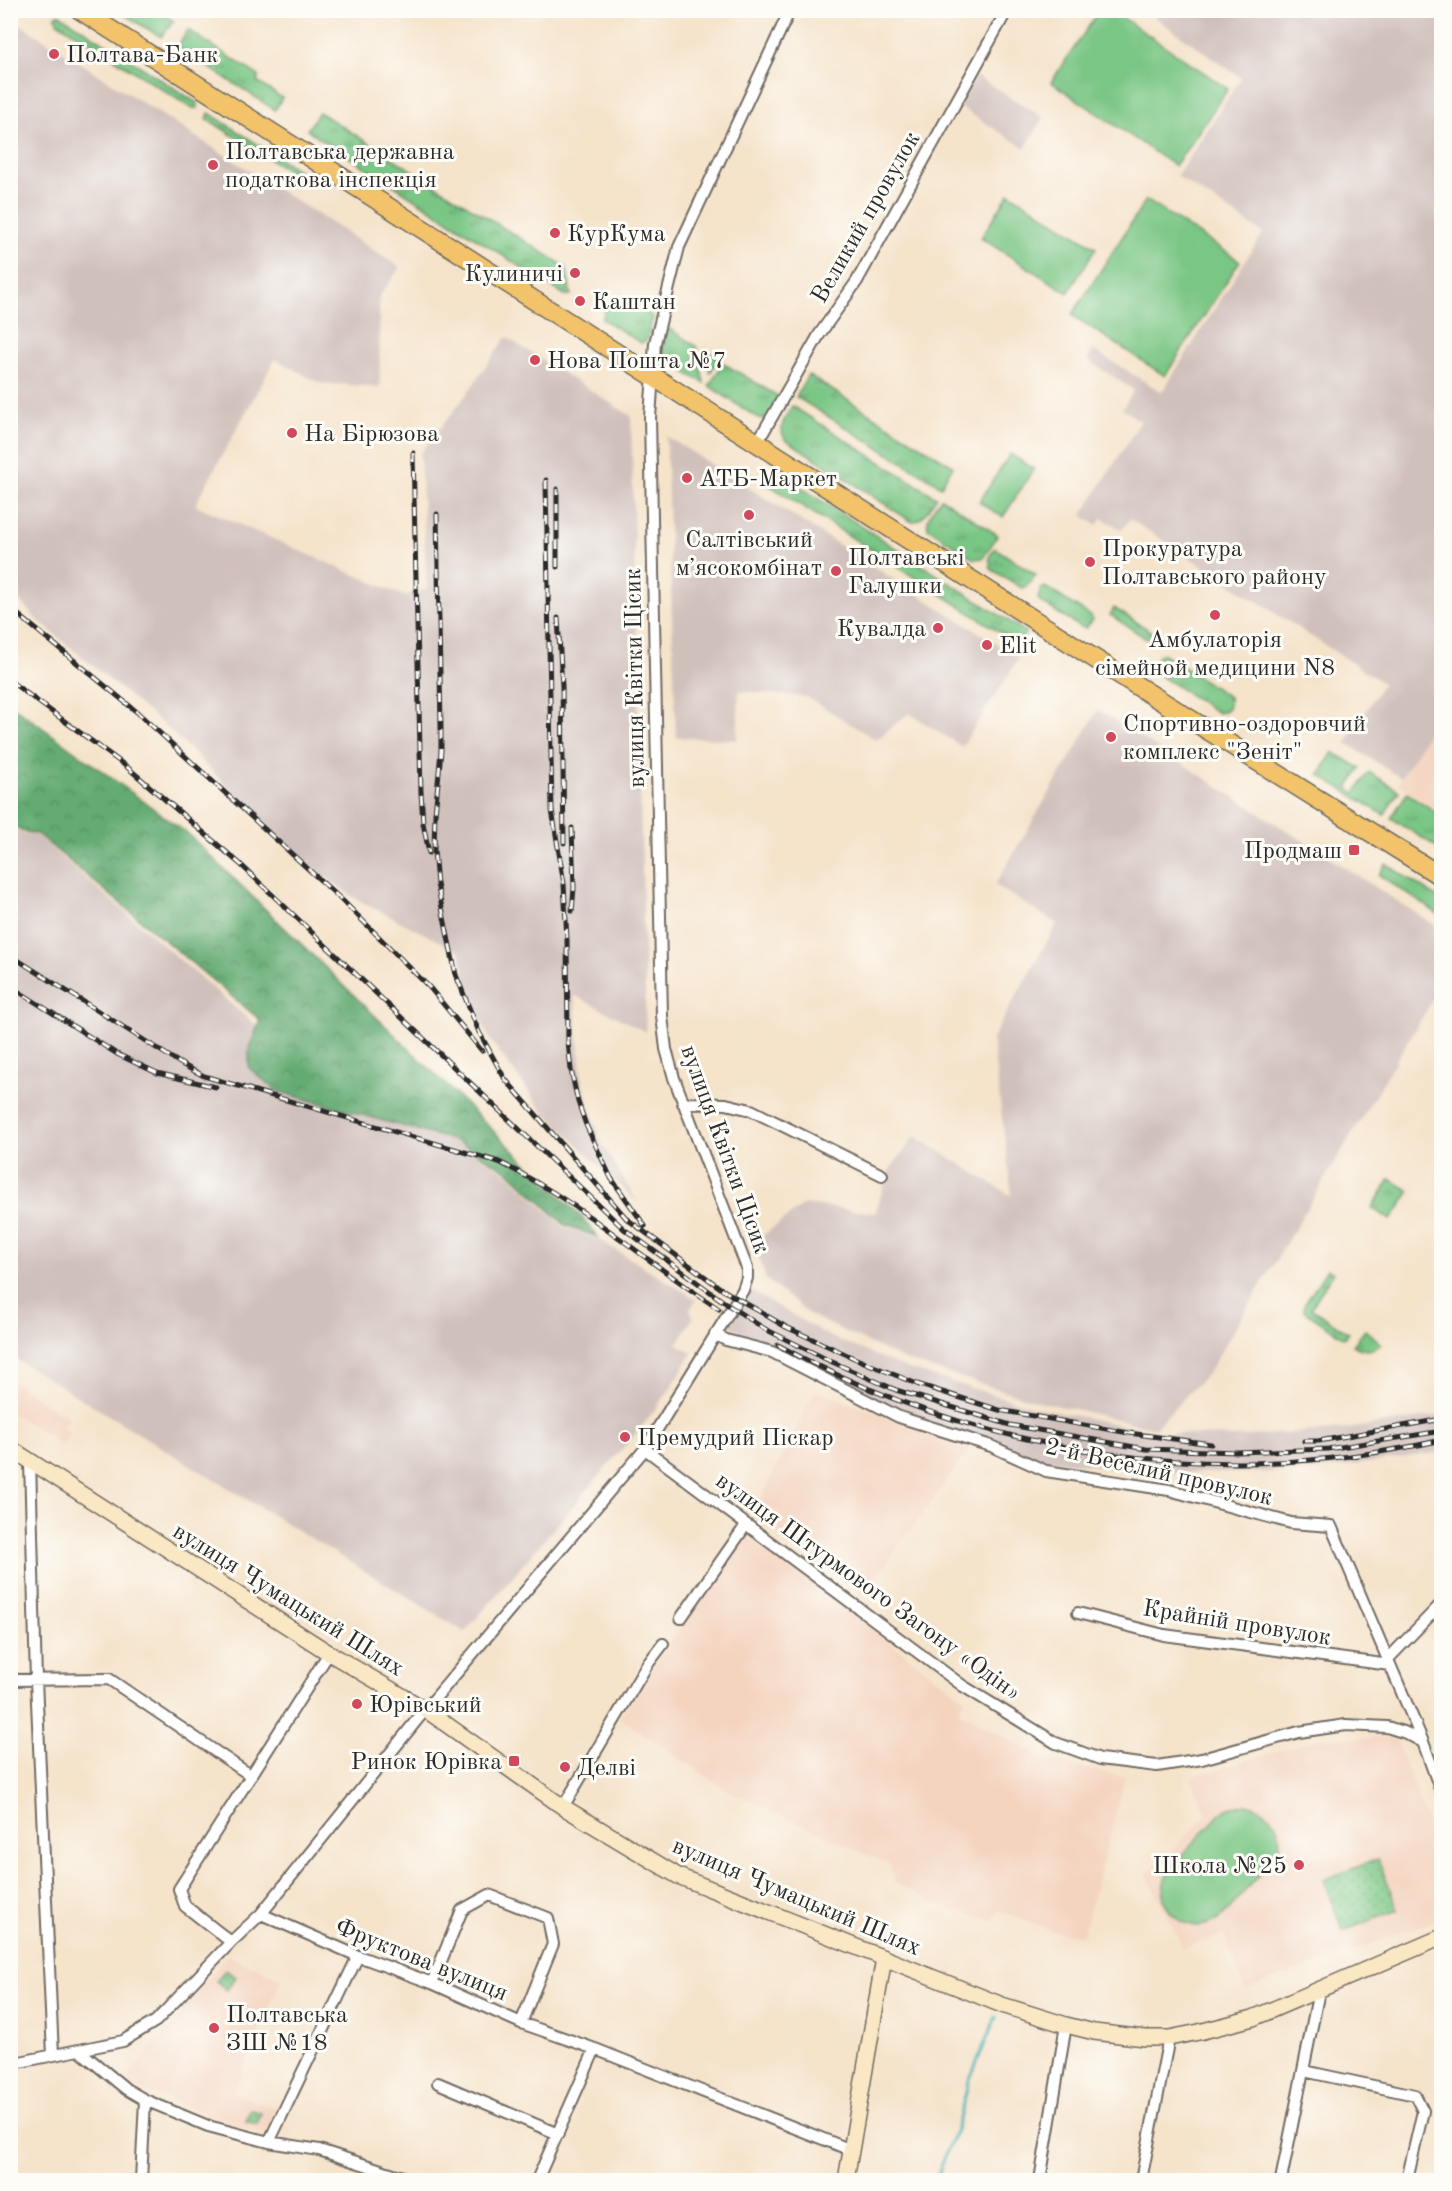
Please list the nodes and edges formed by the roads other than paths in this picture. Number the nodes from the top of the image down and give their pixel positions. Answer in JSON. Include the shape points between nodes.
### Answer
{"nodes":[{"id":1,"x":80,"y":10,"type":"edge"},
{"id":2,"x":790,"y":10,"type":"edge"},
{"id":3,"x":1007,"y":10,"type":"edge"},
{"id":4,"x":652,"y":376,"type":"junction"},
{"id":5,"x":757,"y":443,"type":"junction"},
{"id":6,"x":1426,"y":867,"type":"junction"},
{"id":7,"x":1442,"y":877,"type":"edge"},
{"id":8,"x":1442,"y":883,"type":"edge"},
{"id":9,"x":683,"y":1103,"type":"junction"},
{"id":10,"x":882,"y":1175,"type":"dead end"},
{"id":11,"x":716,"y":1334,"type":"junction"},
{"id":12,"x":10,"y":1448,"type":"edge"},
{"id":13,"x":645,"y":1449,"type":"junction"},
{"id":14,"x":30,"y":1461,"type":"junction"},
{"id":15,"x":746,"y":1525,"type":"junction"},
{"id":16,"x":1442,"y":1603,"type":"edge"},
{"id":17,"x":1078,"y":1613,"type":"dead end"},
{"id":18,"x":681,"y":1618,"type":"dead end"},
{"id":19,"x":663,"y":1644,"type":"dead end"},
{"id":20,"x":329,"y":1653,"type":"junction"},
{"id":21,"x":1389,"y":1662,"type":"junction"},
{"id":22,"x":10,"y":1680,"type":"edge"},
{"id":23,"x":36,"y":1680,"type":"junction"},
{"id":24,"x":426,"y":1710,"type":"junction"},
{"id":25,"x":1423,"y":1742,"type":"junction"},
{"id":26,"x":250,"y":1775,"type":"junction"},
{"id":27,"x":1442,"y":1794,"type":"edge"},
{"id":28,"x":563,"y":1807,"type":"junction"},
{"id":29,"x":261,"y":1914,"type":"junction"},
{"id":30,"x":1442,"y":1937,"type":"edge"},
{"id":31,"x":231,"y":1942,"type":"junction"},
{"id":32,"x":358,"y":1956,"type":"junction"},
{"id":33,"x":884,"y":1958,"type":"junction"},
{"id":34,"x":432,"y":1983,"type":"junction"},
{"id":35,"x":1319,"y":1991,"type":"junction"},
{"id":36,"x":522,"y":2023,"type":"junction"},
{"id":37,"x":1066,"y":2025,"type":"junction"},
{"id":38,"x":1168,"y":2038,"type":"junction"},
{"id":39,"x":595,"y":2049,"type":"junction"},
{"id":40,"x":80,"y":2051,"type":"junction"},
{"id":41,"x":53,"y":2055,"type":"junction"},
{"id":42,"x":10,"y":2064,"type":"edge"},
{"id":43,"x":1304,"y":2071,"type":"junction"},
{"id":44,"x":438,"y":2082,"type":"dead end"},
{"id":45,"x":145,"y":2100,"type":"junction"},
{"id":46,"x":558,"y":2134,"type":"junction"},
{"id":47,"x":269,"y":2142,"type":"junction"},
{"id":48,"x":851,"y":2150,"type":"junction"},
{"id":49,"x":141,"y":2181,"type":"edge"},
{"id":50,"x":412,"y":2181,"type":"edge"},
{"id":51,"x":537,"y":2181,"type":"edge"},
{"id":52,"x":846,"y":2181,"type":"edge"},
{"id":53,"x":1040,"y":2181,"type":"edge"},
{"id":54,"x":1141,"y":2181,"type":"edge"},
{"id":55,"x":1281,"y":2181,"type":"edge"},
{"id":56,"x":1407,"y":2181,"type":"edge"}],
"edges":[{"from":1,"to":4,"type":"main road"},
{"from":2,"to":4,"type":"street","name":"вулиця Квітки Цісик","via":[[679,247],[655,343]]},
{"from":3,"to":5,"type":"street","name":"Великий провулок","via":[[857,281],[819,335]]},
{"from":4,"to":5,"type":"main road"},
{"from":4,"to":9,"type":"street","name":"вулиця Квітки Цісик","via":[[662,1016],[666,1048]]},
{"from":5,"to":6,"type":"main road"},
{"from":6,"to":7,"type":"main road"},
{"from":6,"to":8,"type":"street"},
{"from":9,"to":10,"type":"street","via":[[726,1104],[751,1110]]},
{"from":9,"to":11,"type":"street","name":"вулиця Квітки Цісик","via":[[748,1272],[743,1290]]},
{"from":11,"to":13,"type":"street","name":"вулиця Квітки Цісик"},
{"from":11,"to":21,"type":"street","name":"2-й Веселий провулок","via":[[772,1352],[899,1417],[991,1446],[1046,1471],[1169,1490],[1290,1523],[1331,1526]]},
{"from":12,"to":14,"type":"main road","name":"вулиця Чумацький Шлях"},
{"from":13,"to":15,"type":"street","name":"вулиця Штурмового Загону «Одін»"},
{"from":13,"to":24,"type":"street","name":"вулиця Квітки Цісик"},
{"from":14,"to":20,"type":"main road","name":"вулиця Чумацький Шлях"},
{"from":14,"to":23,"type":"street"},
{"from":15,"to":18,"type":"street"},
{"from":15,"to":25,"type":"street","name":"вулиця Штурмового Загону «Одін»","via":[[963,1686],[1056,1743],[1100,1759],[1157,1766],[1202,1759],[1299,1732],[1346,1725],[1387,1726]]},
{"from":16,"to":21,"type":"street"},
{"from":17,"to":21,"type":"street","name":"Крайній провулок","via":[[1164,1635]]},
{"from":19,"to":28,"type":"street"},
{"from":20,"to":24,"type":"main road","name":"вулиця Чумацький Шлях"},
{"from":20,"to":26,"type":"street"},
{"from":21,"to":25,"type":"street"},
{"from":22,"to":23,"type":"street"},
{"from":23,"to":26,"type":"street","via":[[109,1679]]},
{"from":23,"to":41,"type":"street"},
{"from":24,"to":28,"type":"main road","name":"вулиця Чумацький Шлях"},
{"from":24,"to":29,"type":"street","name":"вулиця Квітки Цісик"},
{"from":25,"to":27,"type":"street"},
{"from":26,"to":31,"type":"street","via":[[179,1889],[185,1906]]},
{"from":28,"to":33,"type":"main road","name":"вулиця Чумацький Шлях","via":[[678,1876]]},
{"from":29,"to":31,"type":"street"},
{"from":29,"to":32,"type":"street","name":"Фруктова вулиця"},
{"from":30,"to":35,"type":"main road","name":"вулиця Чумацький Шлях"},
{"from":31,"to":40,"type":"street","via":[[156,2021],[123,2041]]},
{"from":32,"to":34,"type":"street","name":"Фруктова вулиця"},
{"from":32,"to":47,"type":"street"},
{"from":33,"to":37,"type":"main road","name":"вулиця Чумацький Шлях","via":[[1002,2005]]},
{"from":33,"to":48,"type":"main road"},
{"from":34,"to":36,"type":"street","name":"Фруктова вулиця"},
{"from":34,"to":36,"type":"street","via":[[462,1910],[489,1895],[548,1918],[552,1944]]},
{"from":35,"to":38,"type":"main road","name":"вулиця Чумацький Шлях","via":[[1253,2018]]},
{"from":35,"to":43,"type":"street"},
{"from":36,"to":39,"type":"street","name":"Фруктова вулиця"},
{"from":37,"to":38,"type":"main road","name":"вулиця Чумацький Шлях","via":[[1125,2036]]},
{"from":37,"to":53,"type":"street"},
{"from":38,"to":54,"type":"street"},
{"from":39,"to":46,"type":"street"},
{"from":39,"to":48,"type":"street","name":"Фруктова вулиця"},
{"from":40,"to":41,"type":"street"},
{"from":40,"to":45,"type":"street"},
{"from":41,"to":42,"type":"street"},
{"from":43,"to":55,"type":"street"},
{"from":43,"to":56,"type":"street","via":[[1415,2095],[1423,2111]]},
{"from":44,"to":46,"type":"street"},
{"from":45,"to":47,"type":"street","via":[[208,2126]]},
{"from":45,"to":49,"type":"street"},
{"from":46,"to":51,"type":"street"},
{"from":47,"to":50,"type":"street","via":[[319,2150]]},
{"from":48,"to":52,"type":"main road"}]}
